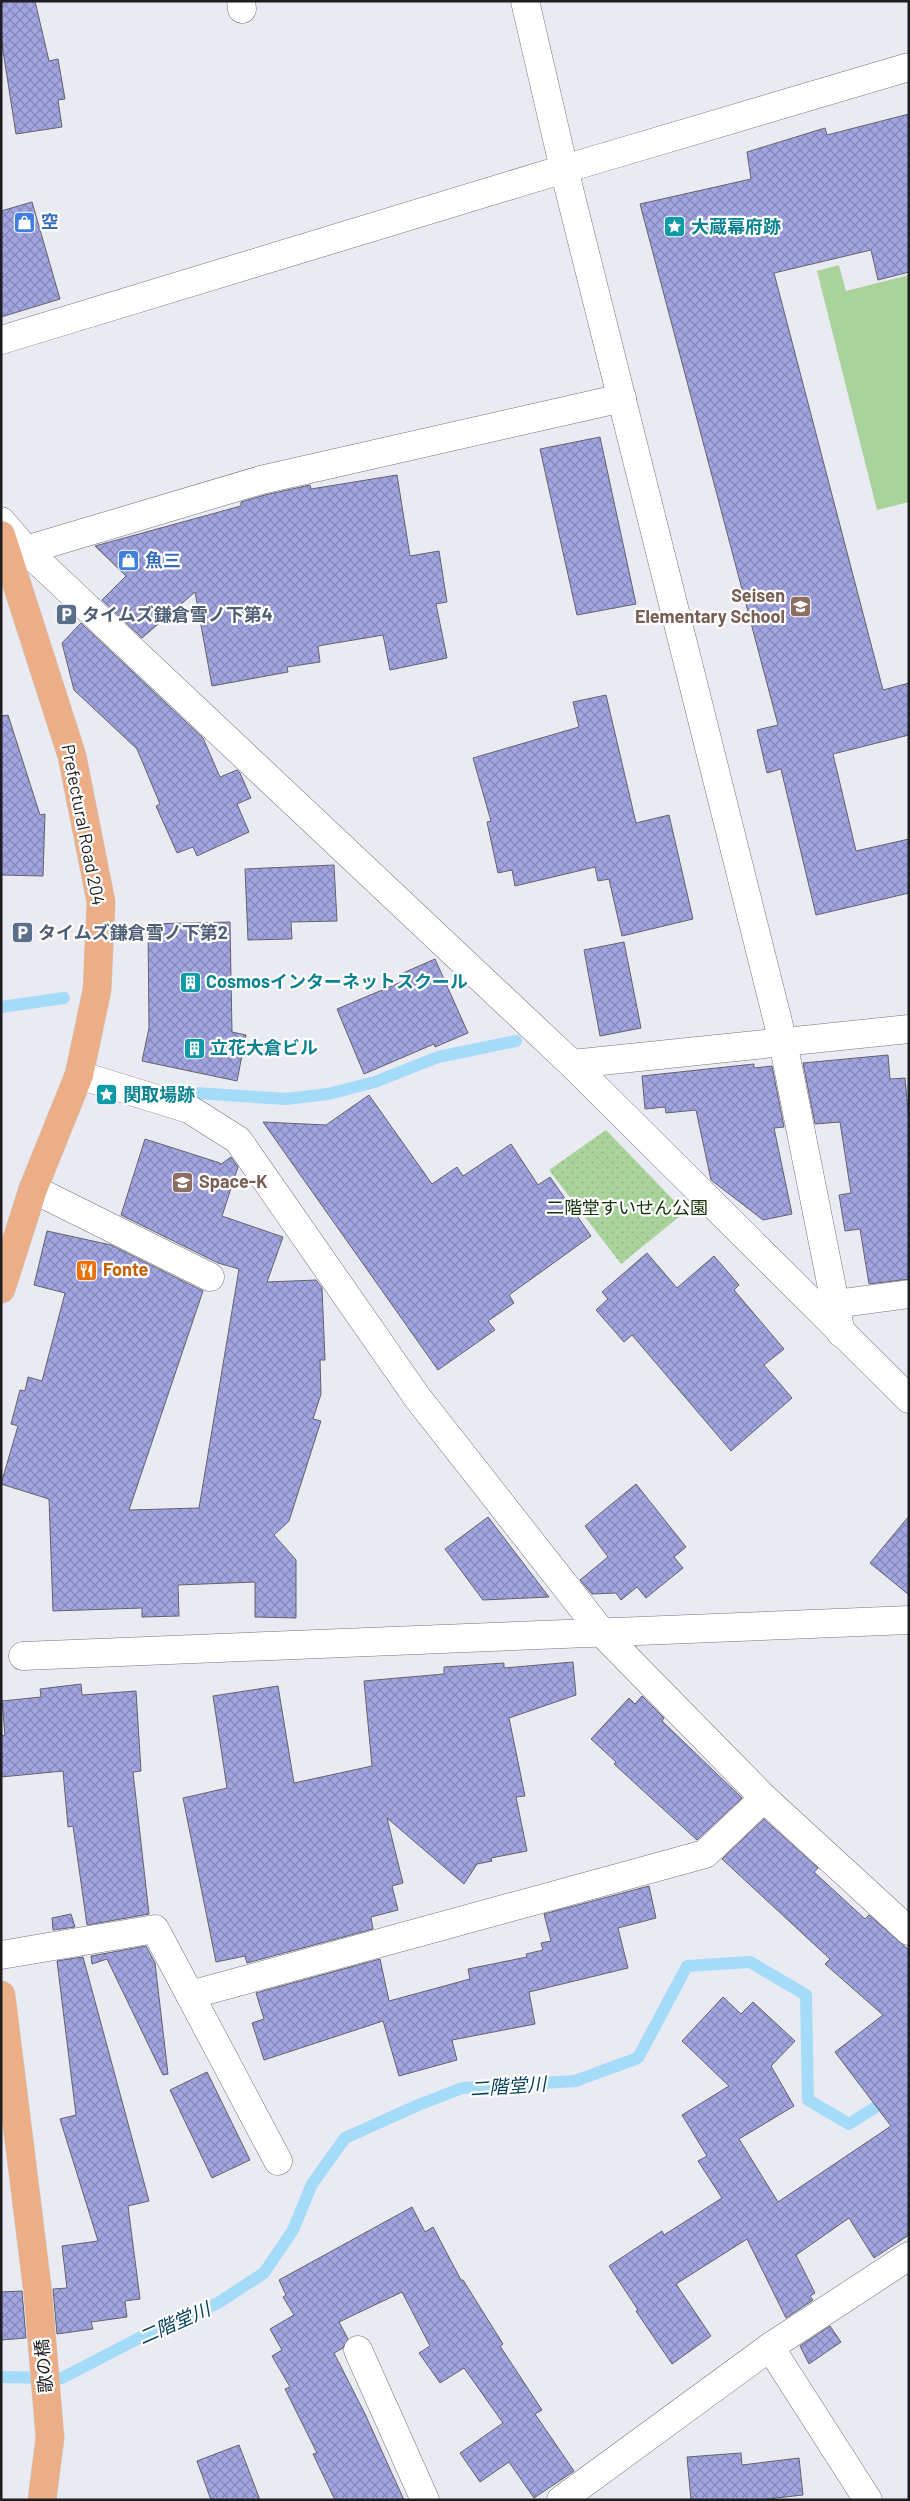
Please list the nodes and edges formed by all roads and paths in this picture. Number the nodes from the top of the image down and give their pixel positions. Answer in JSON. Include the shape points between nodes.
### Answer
{"nodes":[{"id":1,"x":525,"y":1,"type":"edge"},
{"id":2,"x":909,"y":67,"type":"edge"},
{"id":3,"x":564,"y":168,"type":"junction"},
{"id":4,"x":1,"y":340,"type":"edge"},
{"id":5,"x":622,"y":398,"type":"junction"},
{"id":6,"x":1,"y":521,"type":"edge"},
{"id":7,"x":1,"y":535,"type":"edge"},
{"id":8,"x":26,"y":550,"type":"junction"},
{"id":9,"x":909,"y":1029,"type":"edge"},
{"id":10,"x":783,"y":1042,"type":"junction"},
{"id":11,"x":572,"y":1064,"type":"junction"},
{"id":12,"x":79,"y":1075,"type":"junction"},
{"id":13,"x":33,"y":1189,"type":"junction"},
{"id":14,"x":210,"y":1277,"type":"dead end"},
{"id":15,"x":1,"y":1288,"type":"edge"},
{"id":16,"x":909,"y":1294,"type":"edge"},
{"id":17,"x":835,"y":1304,"type":"junction"},
{"id":18,"x":841,"y":1333,"type":"junction"},
{"id":19,"x":909,"y":1399,"type":"edge"},
{"id":20,"x":909,"y":1620,"type":"edge"},
{"id":21,"x":602,"y":1634,"type":"junction"},
{"id":22,"x":23,"y":1656,"type":"dead end"},
{"id":23,"x":764,"y":1798,"type":"junction"},
{"id":24,"x":909,"y":1931,"type":"edge"},
{"id":25,"x":1,"y":1955,"type":"edge"},
{"id":26,"x":1,"y":1995,"type":"edge"},
{"id":27,"x":190,"y":1995,"type":"junction"},
{"id":28,"x":278,"y":2161,"type":"dead end"},
{"id":29,"x":909,"y":2256,"type":"edge"},
{"id":30,"x":770,"y":2347,"type":"junction"},
{"id":31,"x":358,"y":2350,"type":"dead end"},
{"id":32,"x":42,"y":2500,"type":"edge"},
{"id":33,"x":424,"y":2500,"type":"edge"},
{"id":34,"x":561,"y":2500,"type":"edge"},
{"id":35,"x":868,"y":2500,"type":"edge"}],
"edges":[{"from":1,"to":3,"type":"street"},
{"from":2,"to":3,"type":"street"},
{"from":3,"to":4,"type":"street"},
{"from":3,"to":5,"type":"street"},
{"from":5,"to":8,"type":"street","via":[[261,480]]},
{"from":5,"to":10,"type":"street"},
{"from":6,"to":8,"type":"street"},
{"from":7,"to":12,"type":"main road","name":"Prefectural Road 204","via":[[72,756],[101,902],[98,990]]},
{"from":8,"to":11,"type":"street"},
{"from":9,"to":10,"type":"street"},
{"from":10,"to":11,"type":"street"},
{"from":10,"to":17,"type":"street"},
{"from":11,"to":18,"type":"street"},
{"from":12,"to":13,"type":"main road","name":"Prefectural Road 204"},
{"from":12,"to":21,"type":"street","via":[[189,1109],[238,1140],[417,1397]]},
{"from":13,"to":14,"type":"street"},
{"from":13,"to":15,"type":"main road","name":"Prefectural Road 204"},
{"from":16,"to":17,"type":"street"},
{"from":17,"to":18,"type":"street"},
{"from":18,"to":19,"type":"street"},
{"from":20,"to":21,"type":"street"},
{"from":21,"to":22,"type":"street"},
{"from":21,"to":23,"type":"street"},
{"from":23,"to":24,"type":"street"},
{"from":23,"to":27,"type":"street","via":[[705,1854]]},
{"from":25,"to":27,"type":"street","via":[[155,1929]]},
{"from":26,"to":32,"type":"main road","name":"歌の橋","via":[[38,2294],[50,2438]]},
{"from":27,"to":28,"type":"street"},
{"from":29,"to":30,"type":"street"},
{"from":30,"to":34,"type":"street"},
{"from":30,"to":35,"type":"street"},
{"from":31,"to":33,"type":"street"}]}
